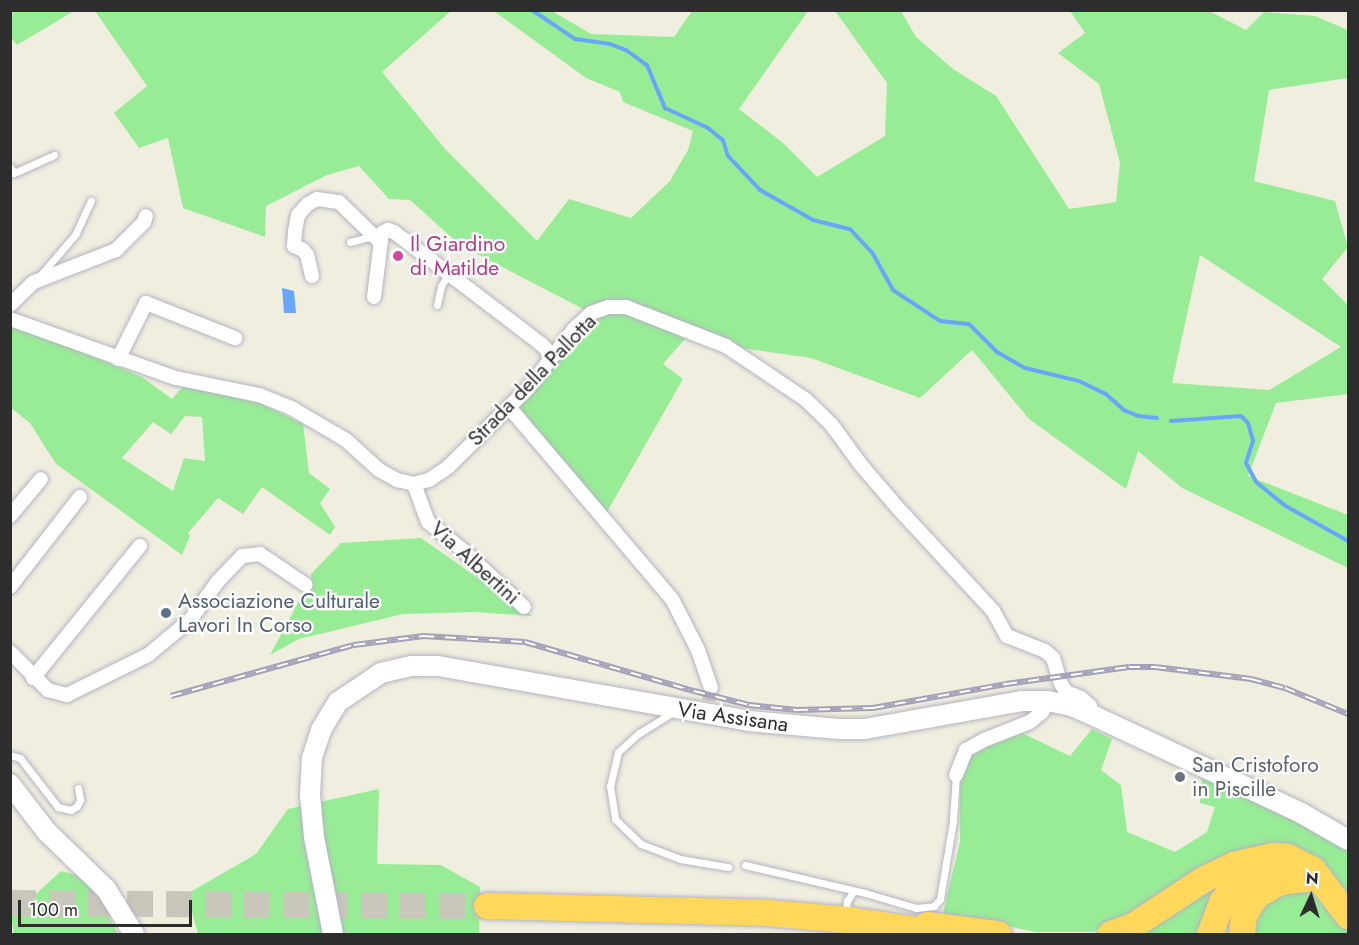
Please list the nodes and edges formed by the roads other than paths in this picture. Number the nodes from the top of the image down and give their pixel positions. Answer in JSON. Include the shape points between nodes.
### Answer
{"nodes":[{"id":1,"x":54,"y":155,"type":"dead end"},
{"id":2,"x":10,"y":167,"type":"edge"},
{"id":3,"x":91,"y":200,"type":"dead end"},
{"id":4,"x":146,"y":216,"type":"dead end"},
{"id":5,"x":376,"y":239,"type":"junction"},
{"id":6,"x":350,"y":242,"type":"dead end"},
{"id":7,"x":448,"y":275,"type":"junction"},
{"id":8,"x":312,"y":276,"type":"dead end"},
{"id":9,"x":34,"y":282,"type":"junction"},
{"id":10,"x":374,"y":297,"type":"dead end"},
{"id":11,"x":10,"y":304,"type":"edge"},
{"id":12,"x":437,"y":304,"type":"dead end"},
{"id":13,"x":10,"y":319,"type":"edge"},
{"id":14,"x":235,"y":338,"type":"dead end"},
{"id":15,"x":118,"y":359,"type":"junction"},
{"id":16,"x":549,"y":360,"type":"junction"},
{"id":17,"x":509,"y":407,"type":"junction"},
{"id":18,"x":41,"y":479,"type":"dead end"},
{"id":19,"x":414,"y":484,"type":"junction"},
{"id":20,"x":80,"y":497,"type":"dead end"},
{"id":21,"x":10,"y":516,"type":"edge"},
{"id":22,"x":140,"y":546,"type":"dead end"},
{"id":23,"x":306,"y":585,"type":"dead end"},
{"id":24,"x":10,"y":588,"type":"edge"},
{"id":25,"x":524,"y":608,"type":"dead end"},
{"id":26,"x":10,"y":652,"type":"edge"},
{"id":27,"x":33,"y":678,"type":"junction"},
{"id":28,"x":708,"y":701,"type":"junction"},
{"id":29,"x":1048,"y":701,"type":"junction"},
{"id":30,"x":678,"y":709,"type":"junction"},
{"id":31,"x":1090,"y":714,"type":"junction"},
{"id":32,"x":10,"y":755,"type":"edge"},
{"id":33,"x":956,"y":775,"type":"joint"},
{"id":34,"x":10,"y":784,"type":"edge"},
{"id":35,"x":78,"y":788,"type":"dead end"},
{"id":36,"x":1348,"y":840,"type":"edge"},
{"id":37,"x":745,"y":865,"type":"dead end"},
{"id":38,"x":728,"y":867,"type":"dead end"},
{"id":39,"x":1320,"y":882,"type":"junction"},
{"id":40,"x":853,"y":892,"type":"junction"},
{"id":41,"x":487,"y":906,"type":"tunnel mouth"},
{"id":42,"x":848,"y":915,"type":"junction"},
{"id":43,"x":1348,"y":916,"type":"edge"},
{"id":44,"x":134,"y":934,"type":"edge"},
{"id":45,"x":333,"y":934,"type":"edge"},
{"id":46,"x":944,"y":934,"type":"edge"},
{"id":47,"x":998,"y":934,"type":"edge"},
{"id":48,"x":1111,"y":934,"type":"edge"},
{"id":49,"x":1210,"y":934,"type":"edge"},
{"id":50,"x":1242,"y":934,"type":"edge"}],
"edges":[{"from":1,"to":2,"type":"lane","via":[[14,173]]},
{"from":3,"to":9,"type":"lane","via":[[75,235]]},
{"from":4,"to":9,"type":"street","via":[[116,250]]},
{"from":5,"to":6,"type":"lane"},
{"from":5,"to":7,"type":"street","via":[[388,230],[394,232]]},
{"from":5,"to":8,"type":"street","via":[[339,202],[317,199],[308,204],[298,215],[294,246],[307,255]]},
{"from":5,"to":10,"type":"street"},
{"from":7,"to":12,"type":"lane"},
{"from":7,"to":16,"type":"street","via":[[541,344],[548,351]]},
{"from":9,"to":11,"type":"street"},
{"from":13,"to":15,"type":"street"},
{"from":14,"to":15,"type":"street","via":[[146,303]]},
{"from":15,"to":19,"type":"street","via":[[176,378],[260,395],[346,440],[379,470]]},
{"from":16,"to":17,"type":"street","name":"Strada della Pallotta"},
{"from":16,"to":31,"type":"street","name":"Strada della Pallotta","via":[[591,313],[608,307],[626,307],[726,346],[777,378],[831,424],[861,465],[993,611],[1007,636],[1053,658],[1066,692],[1090,706]]},
{"from":17,"to":19,"type":"street","name":"Strada della Pallotta","via":[[448,467],[429,480]]},
{"from":17,"to":28,"type":"street","via":[[672,599],[698,650]]},
{"from":18,"to":21,"type":"street"},
{"from":19,"to":25,"type":"street","name":"Via Albertini","via":[[428,522]]},
{"from":20,"to":24,"type":"street"},
{"from":22,"to":27,"type":"street"},
{"from":23,"to":27,"type":"street","via":[[260,554],[242,556],[191,619],[148,655],[67,695],[48,690]]},
{"from":26,"to":27,"type":"street"},
{"from":28,"to":29,"type":"main road","name":"Via Assisana","via":[[814,728],[866,729],[1022,701]]},
{"from":28,"to":30,"type":"main road","name":"Via Assisana"},
{"from":29,"to":31,"type":"main road","name":"Via Assisana"},
{"from":29,"to":33,"type":"street","via":[[1030,722],[966,750]]},
{"from":30,"to":38,"type":"lane","via":[[639,733],[618,752],[610,786],[615,819],[641,844],[680,859]]},
{"from":30,"to":45,"type":"main road","name":"Via Assisana","via":[[438,666],[411,666],[381,673],[357,687],[338,702],[321,730],[312,758],[314,837]]},
{"from":31,"to":36,"type":"main road","name":"Via Assisana","via":[[1300,813]]},
{"from":32,"to":35,"type":"lane","via":[[20,758],[58,807],[70,810],[77,806]]},
{"from":33,"to":40,"type":"lane","via":[[940,899],[934,906],[916,908]]},
{"from":34,"to":44,"type":"main road","via":[[47,832],[106,889]]},
{"from":37,"to":40,"type":"lane"},
{"from":39,"to":43,"type":"highway"},
{"from":39,"to":48,"type":"highway","via":[[1302,862],[1288,857],[1256,859],[1203,880],[1133,926]]},
{"from":39,"to":49,"type":"highway","via":[[1296,872],[1278,871],[1244,881],[1222,902]]},
{"from":39,"to":50,"type":"highway","via":[[1280,882],[1256,896],[1244,916]]},
{"from":40,"to":42,"type":"lane"},
{"from":41,"to":42,"type":"highway"},
{"from":42,"to":46,"type":"highway"},
{"from":42,"to":47,"type":"highway"}]}
